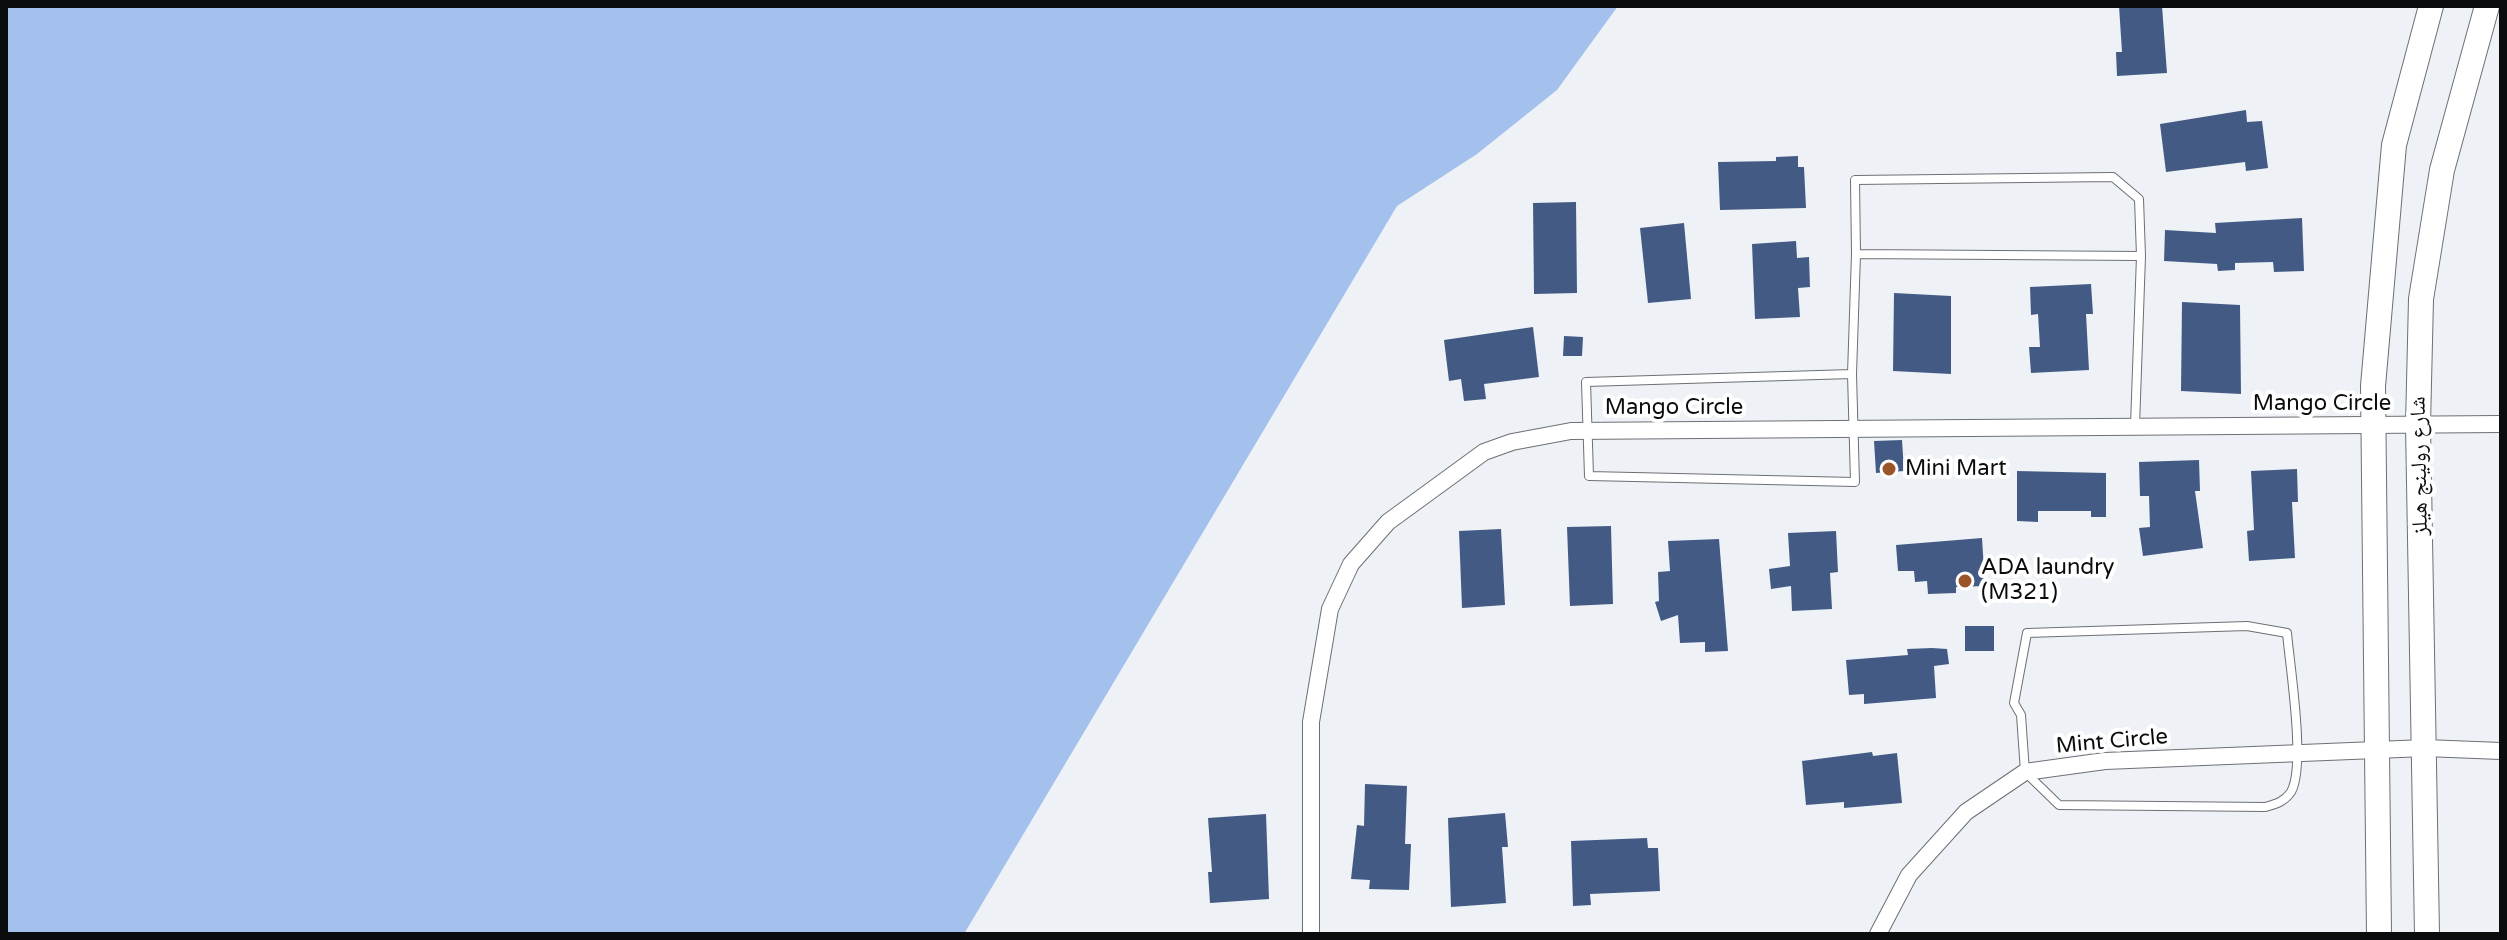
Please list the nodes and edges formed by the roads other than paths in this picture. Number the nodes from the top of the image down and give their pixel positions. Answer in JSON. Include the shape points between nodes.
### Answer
{"nodes":[{"id":1,"x":2431,"y":6,"type":"edge"},
{"id":2,"x":2487,"y":6,"type":"edge"},
{"id":3,"x":1856,"y":254,"type":"junction"},
{"id":4,"x":2141,"y":256,"type":"junction"},
{"id":5,"x":1852,"y":374,"type":"junction"},
{"id":6,"x":2501,"y":424,"type":"edge"},
{"id":7,"x":2374,"y":425,"type":"junction"},
{"id":8,"x":2418,"y":425,"type":"junction"},
{"id":9,"x":2135,"y":427,"type":"junction"},
{"id":10,"x":1855,"y":429,"type":"junction"},
{"id":11,"x":1588,"y":431,"type":"junction"},
{"id":12,"x":2425,"y":748,"type":"junction"},
{"id":13,"x":2379,"y":750,"type":"junction"},
{"id":14,"x":2501,"y":751,"type":"edge"},
{"id":15,"x":2298,"y":754,"type":"junction"},
{"id":16,"x":2025,"y":772,"type":"junction"},
{"id":17,"x":1311,"y":934,"type":"edge"},
{"id":18,"x":1878,"y":934,"type":"edge"},
{"id":19,"x":2379,"y":934,"type":"edge"},
{"id":20,"x":2427,"y":934,"type":"edge"}],
"edges":[{"from":1,"to":7,"type":"main road","name":"شارع رولينج هيلز","via":[[2394,145]]},
{"from":2,"to":8,"type":"main road","name":"شارع رولينج هيلز","via":[[2442,170],[2430,242],[2421,299]]},
{"from":3,"to":4,"type":"lane"},
{"from":3,"to":4,"type":"lane","via":[[1855,180],[2113,177],[2139,199]]},
{"from":3,"to":5,"type":"lane"},
{"from":4,"to":9,"type":"lane"},
{"from":5,"to":10,"type":"lane"},
{"from":5,"to":11,"type":"lane","via":[[1586,382]]},
{"from":6,"to":8,"type":"street","name":"Mango Circle"},
{"from":7,"to":8,"type":"street","name":"Mango Circle"},
{"from":7,"to":9,"type":"street","name":"Mango Circle"},
{"from":7,"to":13,"type":"main road","name":"شارع رولينج هيلز"},
{"from":8,"to":12,"type":"main road","name":"شارع رولينج هيلز"},
{"from":9,"to":10,"type":"street","name":"Mango Circle"},
{"from":10,"to":11,"type":"street","name":"Mango Circle"},
{"from":10,"to":11,"type":"lane","via":[[1855,482],[1589,476]]},
{"from":11,"to":17,"type":"street","name":"Mango Circle","via":[[1512,442],[1484,452],[1388,522],[1351,564],[1330,609],[1311,722]]},
{"from":12,"to":13,"type":"street","name":"Mint Circle"},
{"from":12,"to":14,"type":"street","name":"Mint Circle"},
{"from":12,"to":20,"type":"main road","name":"شارع رولينج هيلز"},
{"from":13,"to":15,"type":"street","name":"Mint Circle"},
{"from":13,"to":19,"type":"main road","name":"شارع رولينج هيلز"},
{"from":15,"to":16,"type":"street","name":"Mint Circle","via":[[2105,761]]},
{"from":15,"to":16,"type":"lane","via":[[2292,789],[2282,803],[2265,807],[2059,805]]},
{"from":15,"to":16,"type":"lane","via":[[2287,633],[2247,626],[2027,633],[2014,703],[2021,715]]},
{"from":16,"to":18,"type":"street","name":"Mint Circle","via":[[1966,812],[1909,875]]}]}
